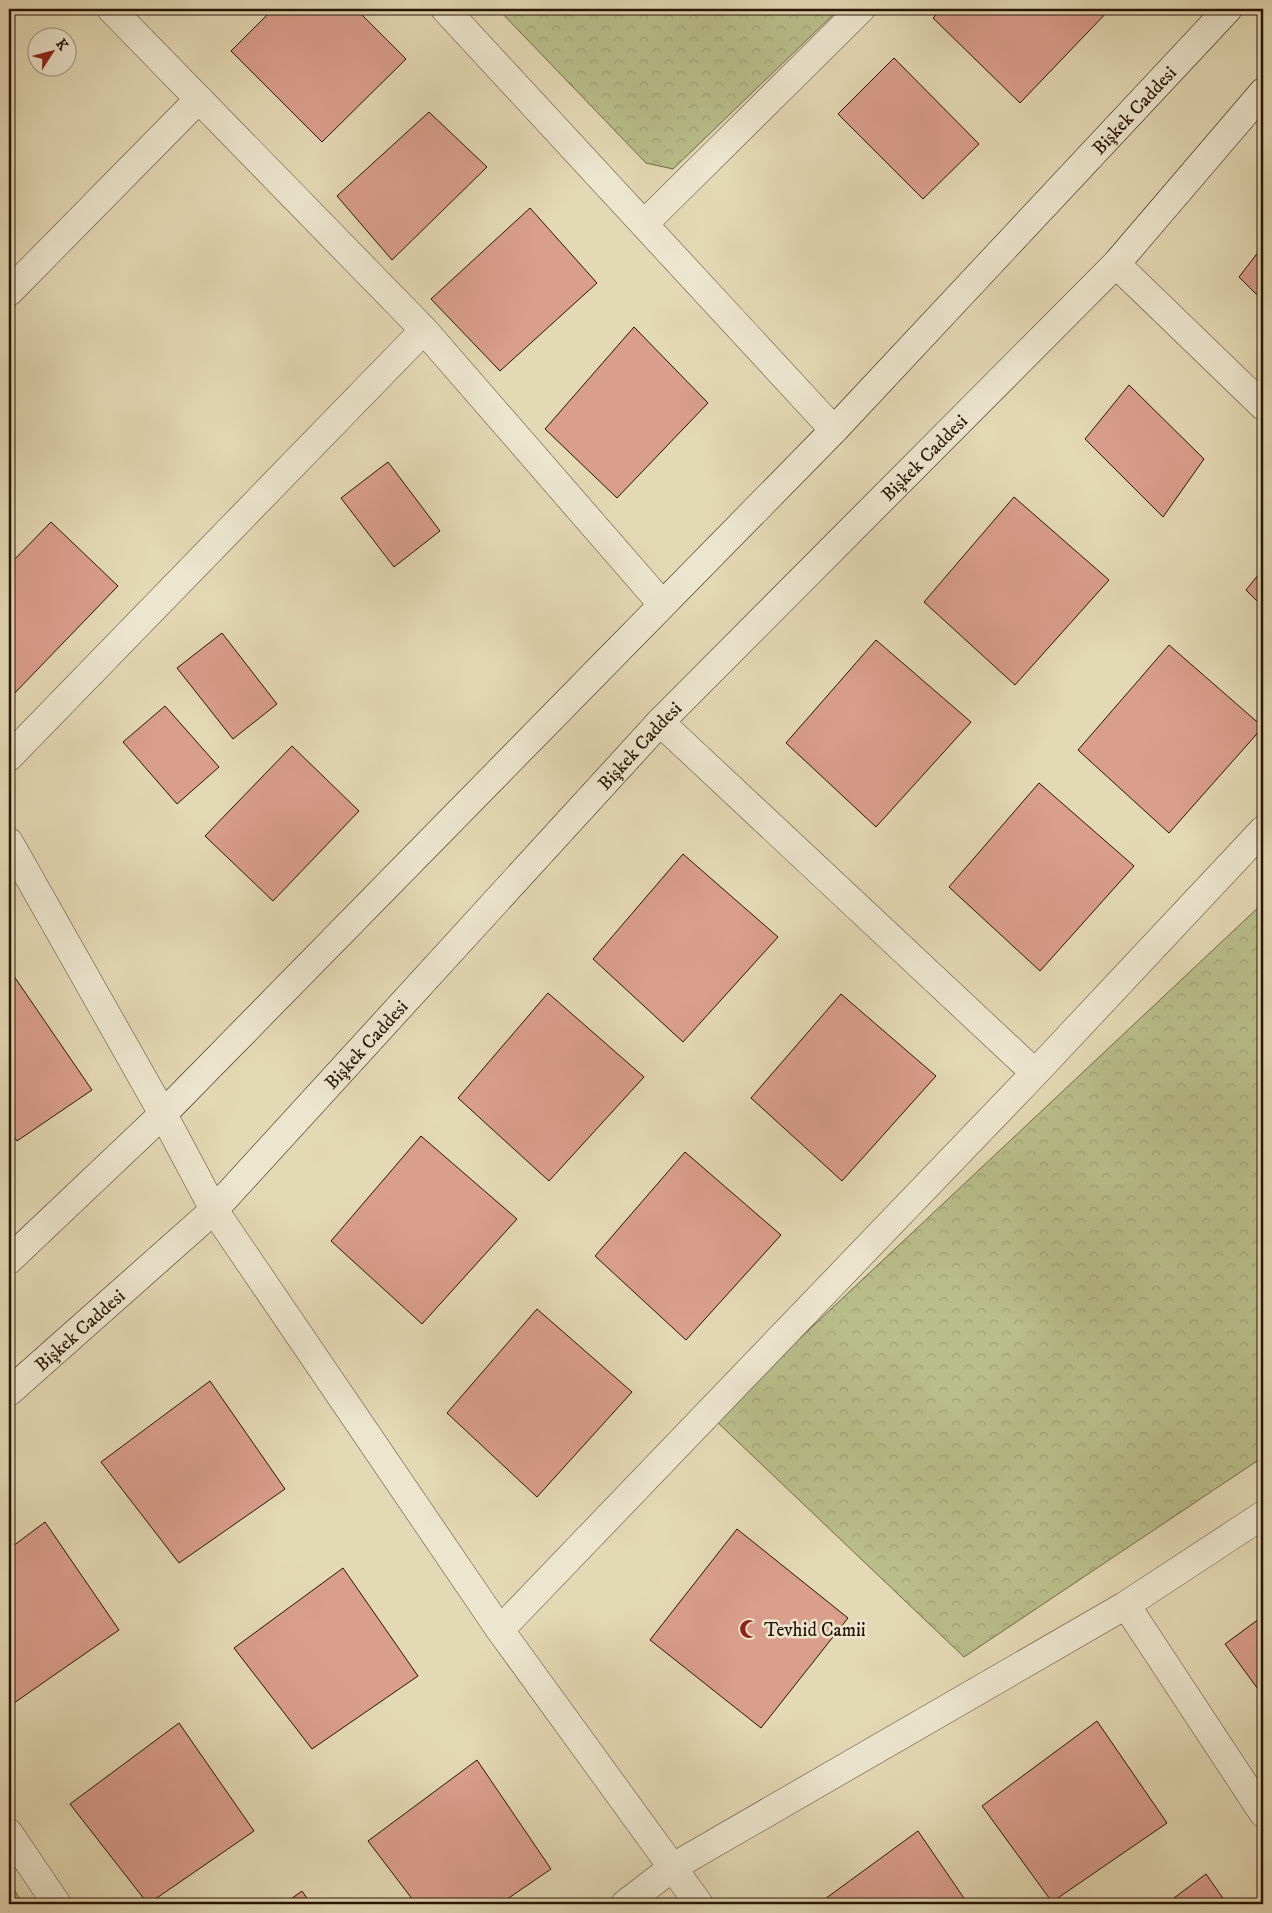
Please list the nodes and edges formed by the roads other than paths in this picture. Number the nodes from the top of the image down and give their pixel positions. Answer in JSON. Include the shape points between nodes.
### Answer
{"nodes":[{"id":1,"x":111,"y":9,"type":"edge"},
{"id":2,"x":445,"y":9,"type":"edge"},
{"id":3,"x":861,"y":9,"type":"edge"},
{"id":4,"x":1228,"y":9,"type":"edge"},
{"id":5,"x":1263,"y":92,"type":"edge"},
{"id":6,"x":199,"y":100,"type":"junction"},
{"id":7,"x":644,"y":224,"type":"junction"},
{"id":8,"x":1116,"y":264,"type":"junction"},
{"id":9,"x":9,"y":292,"type":"edge"},
{"id":10,"x":424,"y":330,"type":"junction"},
{"id":11,"x":1263,"y":406,"type":"edge"},
{"id":12,"x":834,"y":430,"type":"junction"},
{"id":13,"x":662,"y":604,"type":"junction"},
{"id":14,"x":660,"y":722,"type":"junction"},
{"id":15,"x":9,"y":757,"type":"edge"},
{"id":16,"x":1263,"y":830,"type":"edge"},
{"id":17,"x":9,"y":842,"type":"edge"},
{"id":18,"x":1035,"y":1073,"type":"junction"},
{"id":19,"x":163,"y":1114,"type":"junction"},
{"id":20,"x":214,"y":1210,"type":"junction"},
{"id":21,"x":9,"y":1260,"type":"edge"},
{"id":22,"x":9,"y":1392,"type":"edge"},
{"id":23,"x":1263,"y":1515,"type":"edge"},
{"id":24,"x":1126,"y":1605,"type":"junction"},
{"id":25,"x":500,"y":1630,"type":"junction"},
{"id":26,"x":1263,"y":1813,"type":"edge"},
{"id":27,"x":9,"y":1833,"type":"edge"},
{"id":28,"x":673,"y":1867,"type":"junction"},
{"id":29,"x":58,"y":1904,"type":"edge"},
{"id":30,"x":625,"y":1904,"type":"edge"},
{"id":31,"x":699,"y":1904,"type":"edge"}],
"edges":[{"from":1,"to":6,"type":"street"},
{"from":2,"to":7,"type":"street"},
{"from":3,"to":7,"type":"street"},
{"from":4,"to":12,"type":"street","name":"Bişkek Caddesi"},
{"from":5,"to":8,"type":"street","name":"Bişkek Caddesi"},
{"from":6,"to":9,"type":"street"},
{"from":6,"to":10,"type":"street"},
{"from":7,"to":12,"type":"street"},
{"from":8,"to":11,"type":"street"},
{"from":8,"to":14,"type":"street","name":"Bişkek Caddesi"},
{"from":10,"to":13,"type":"street"},
{"from":10,"to":15,"type":"street"},
{"from":12,"to":13,"type":"street","name":"Bişkek Caddesi"},
{"from":13,"to":19,"type":"street","name":"Bişkek Caddesi"},
{"from":14,"to":18,"type":"street"},
{"from":14,"to":20,"type":"street","name":"Bişkek Caddesi"},
{"from":16,"to":18,"type":"street"},
{"from":17,"to":19,"type":"street"},
{"from":18,"to":25,"type":"street"},
{"from":19,"to":20,"type":"street"},
{"from":19,"to":21,"type":"street","name":"Bişkek Caddesi"},
{"from":20,"to":22,"type":"street","name":"Bişkek Caddesi"},
{"from":20,"to":25,"type":"street"},
{"from":23,"to":24,"type":"street"},
{"from":24,"to":26,"type":"street"},
{"from":24,"to":28,"type":"street"},
{"from":25,"to":28,"type":"street"},
{"from":27,"to":29,"type":"street"},
{"from":28,"to":30,"type":"street"},
{"from":28,"to":31,"type":"street"}]}
